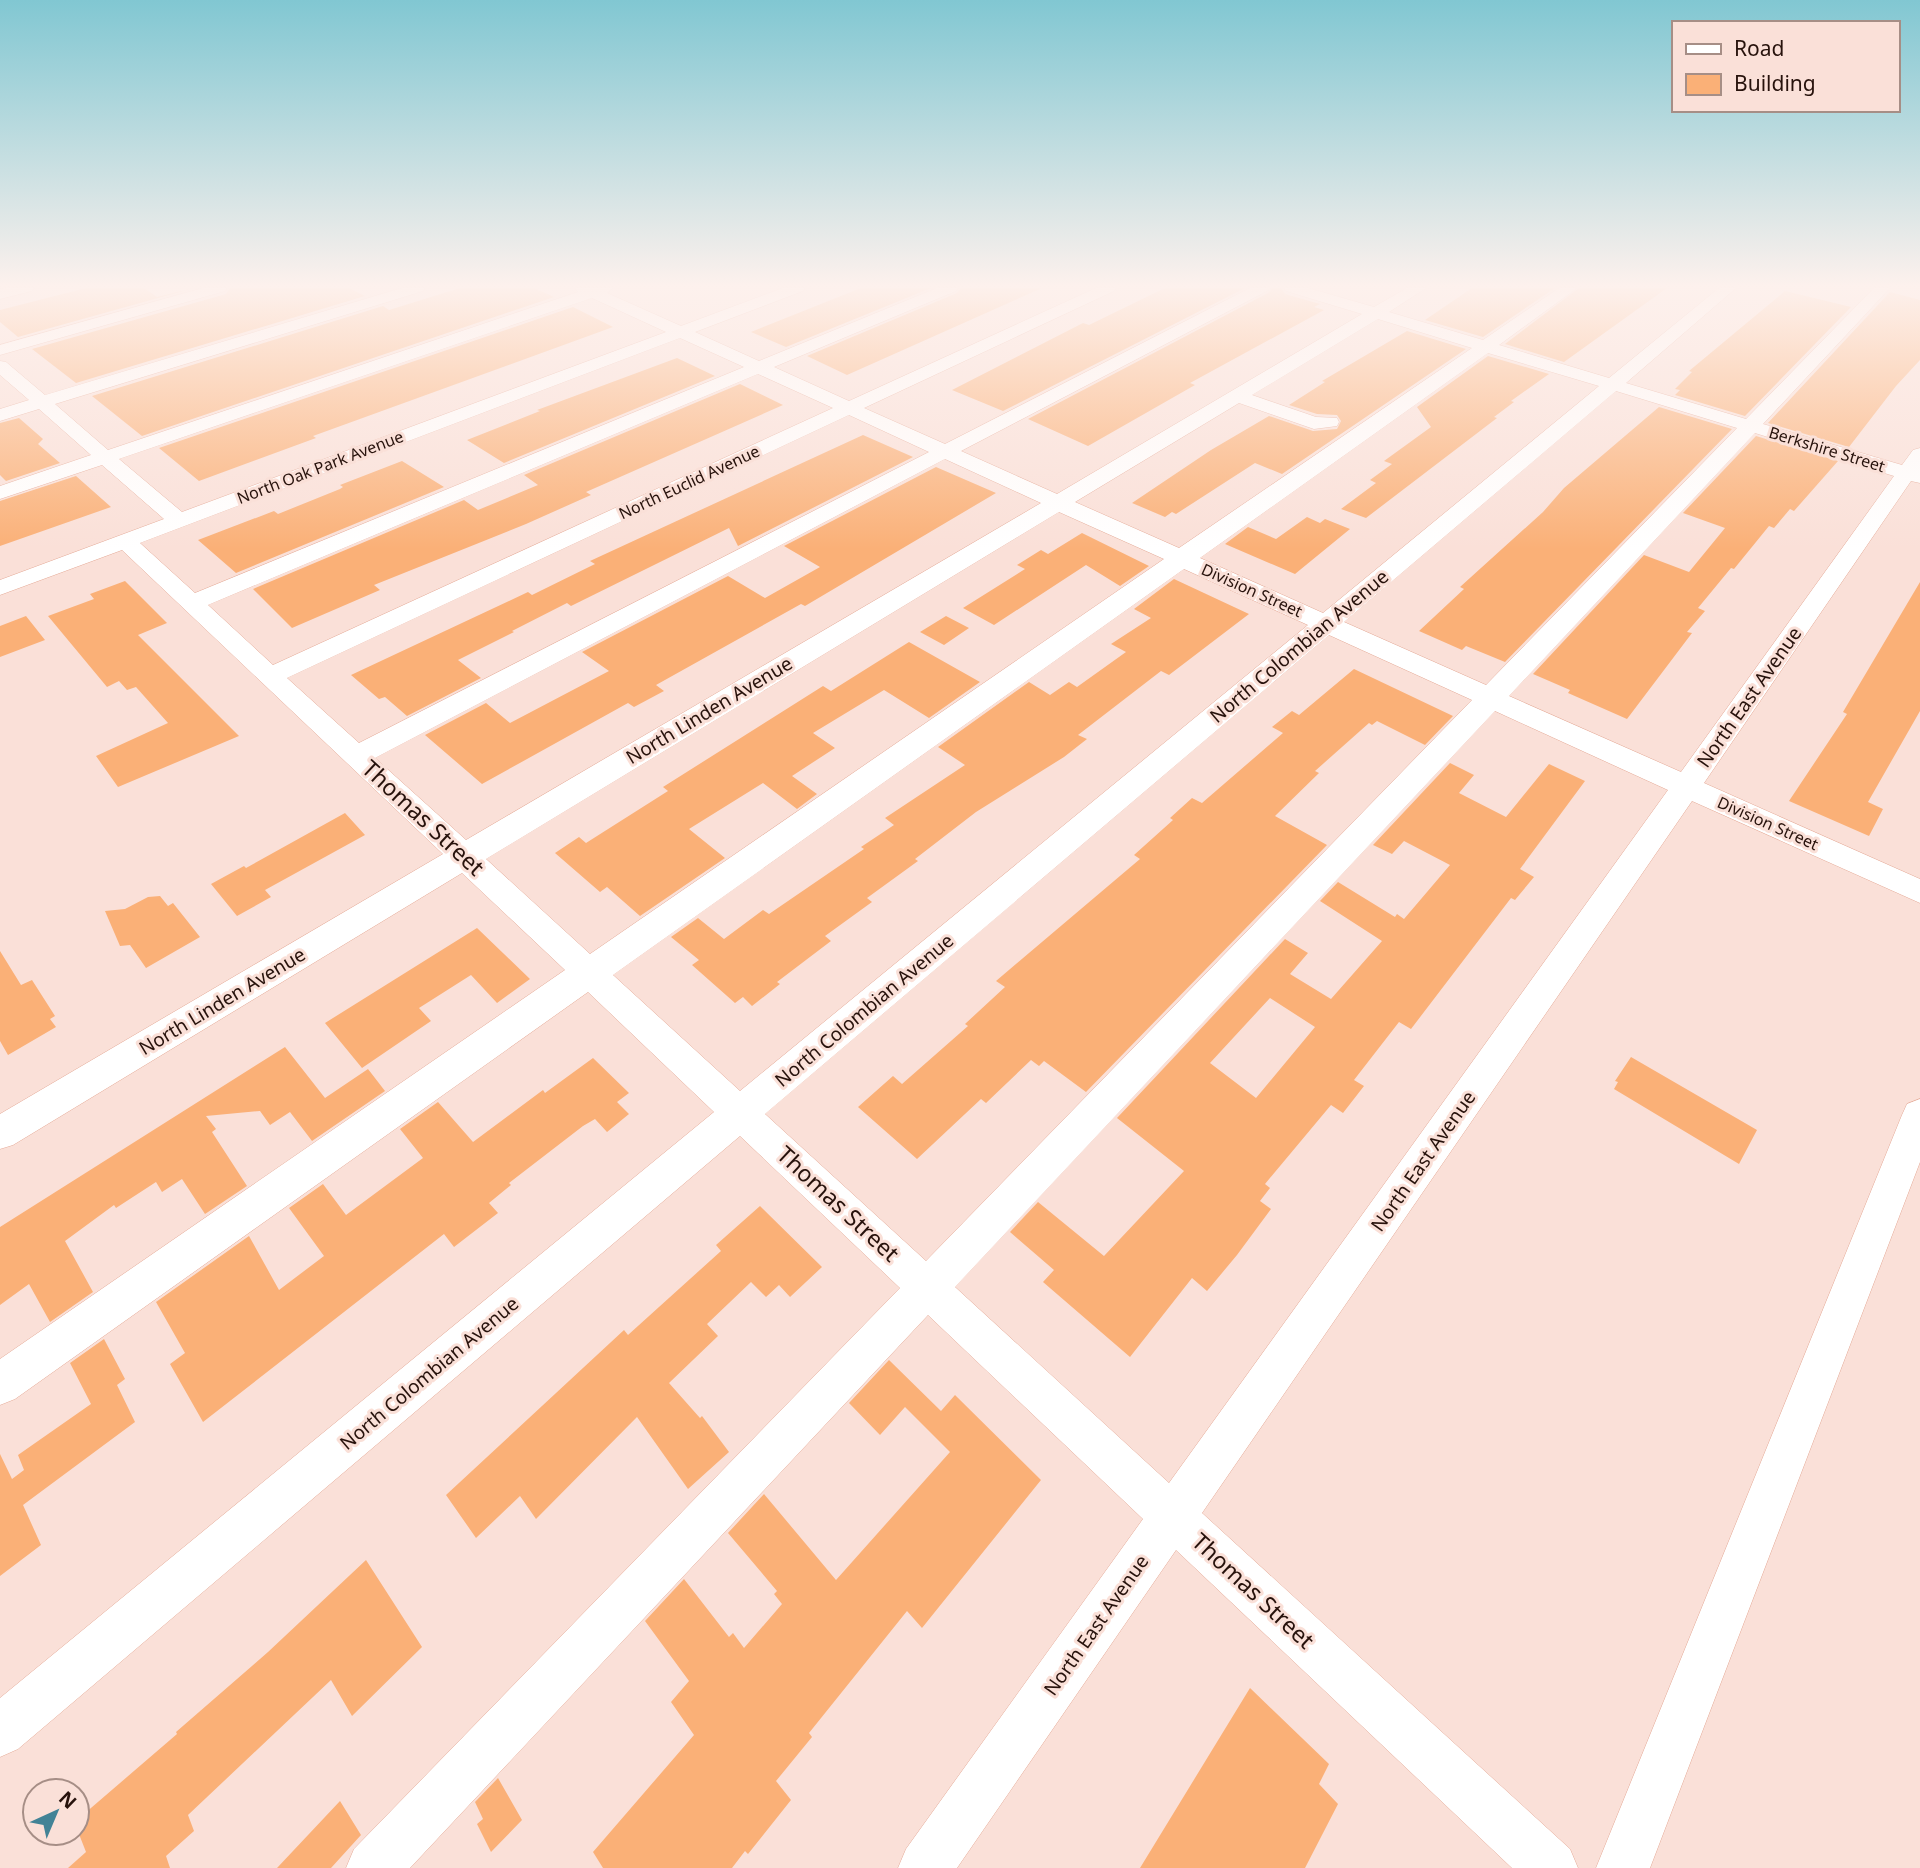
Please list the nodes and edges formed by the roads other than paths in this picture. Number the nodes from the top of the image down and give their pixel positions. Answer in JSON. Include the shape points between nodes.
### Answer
{"nodes":[{"id":1,"x":11,"y":375,"type":"edge"},
{"id":2,"x":130,"y":375,"type":"edge"},
{"id":3,"x":343,"y":375,"type":"edge"},
{"id":4,"x":564,"y":375,"type":"edge"},
{"id":5,"x":739,"y":375,"type":"edge"},
{"id":6,"x":777,"y":375,"type":"edge"},
{"id":7,"x":920,"y":375,"type":"edge"},
{"id":8,"x":1092,"y":375,"type":"edge"},
{"id":9,"x":1271,"y":375,"type":"edge"},
{"id":10,"x":1444,"y":375,"type":"edge"},
{"id":11,"x":1583,"y":375,"type":"edge"},
{"id":12,"x":1623,"y":375,"type":"edge"},
{"id":13,"x":1799,"y":375,"type":"edge"},
{"id":14,"x":1612,"y":384,"type":"junction"},
{"id":15,"x":1236,"y":396,"type":"junction"},
{"id":16,"x":42,"y":402,"type":"junction"},
{"id":17,"x":849,"y":408,"type":"junction"},
{"id":18,"x":0,"y":415,"type":"edge"},
{"id":19,"x":1330,"y":422,"type":"dead end"},
{"id":20,"x":1750,"y":426,"type":"junction"},
{"id":21,"x":945,"y":451,"type":"junction"},
{"id":22,"x":105,"y":457,"type":"junction"},
{"id":23,"x":1916,"y":468,"type":"edge"},
{"id":24,"x":0,"y":493,"type":"edge"},
{"id":25,"x":1058,"y":502,"type":"junction"},
{"id":26,"x":179,"y":521,"type":"junction"},
{"id":27,"x":125,"y":541,"type":"junction"},
{"id":28,"x":1182,"y":558,"type":"junction"},
{"id":29,"x":0,"y":588,"type":"edge"},
{"id":30,"x":192,"y":603,"type":"junction"},
{"id":31,"x":1326,"y":623,"type":"junction"},
{"id":32,"x":270,"y":676,"type":"junction"},
{"id":33,"x":1490,"y":698,"type":"junction"},
{"id":34,"x":357,"y":756,"type":"junction"},
{"id":35,"x":1686,"y":786,"type":"junction"},
{"id":36,"x":464,"y":856,"type":"junction"},
{"id":37,"x":1920,"y":892,"type":"edge"},
{"id":38,"x":589,"y":972,"type":"junction"},
{"id":39,"x":740,"y":1113,"type":"junction"},
{"id":40,"x":1920,"y":1115,"type":"edge"},
{"id":41,"x":0,"y":1133,"type":"edge"},
{"id":42,"x":927,"y":1287,"type":"junction"},
{"id":43,"x":0,"y":1384,"type":"edge"},
{"id":44,"x":1172,"y":1516,"type":"junction"},
{"id":45,"x":0,"y":1731,"type":"edge"},
{"id":46,"x":373,"y":1868,"type":"edge"},
{"id":47,"x":925,"y":1868,"type":"edge"},
{"id":48,"x":1551,"y":1868,"type":"edge"},
{"id":49,"x":1623,"y":1868,"type":"edge"}],
"edges":[{"from":1,"to":16,"type":"street"},
{"from":2,"to":16,"type":"street"},
{"from":3,"to":22,"type":"street"},
{"from":4,"to":26,"type":"street","name":"North Oak Park Avenue"},
{"from":5,"to":30,"type":"street"},
{"from":6,"to":17,"type":"street","name":"Division Street"},
{"from":7,"to":17,"type":"street","name":"North Euclid Avenue"},
{"from":8,"to":21,"type":"street"},
{"from":9,"to":15,"type":"street","name":"North Linden Avenue"},
{"from":10,"to":28,"type":"street"},
{"from":11,"to":14,"type":"street","name":"Berkshire Street"},
{"from":12,"to":14,"type":"street","name":"North Colombian Avenue"},
{"from":13,"to":20,"type":"street"},
{"from":14,"to":20,"type":"street","name":"Berkshire Street"},
{"from":14,"to":31,"type":"street","name":"North Colombian Avenue"},
{"from":15,"to":19,"type":"street","via":[[1314,423]]},
{"from":15,"to":25,"type":"street","name":"North Linden Avenue"},
{"from":16,"to":18,"type":"street"},
{"from":16,"to":22,"type":"street"},
{"from":17,"to":21,"type":"street","name":"Division Street"},
{"from":17,"to":32,"type":"street","name":"North Euclid Avenue"},
{"from":20,"to":23,"type":"street","name":"Berkshire Street"},
{"from":20,"to":33,"type":"street"},
{"from":21,"to":25,"type":"street","name":"Division Street"},
{"from":21,"to":34,"type":"street"},
{"from":22,"to":24,"type":"street"},
{"from":22,"to":26,"type":"street"},
{"from":23,"to":35,"type":"street","name":"North East Avenue"},
{"from":25,"to":28,"type":"street","name":"Division Street"},
{"from":25,"to":36,"type":"street","name":"North Linden Avenue"},
{"from":26,"to":27,"type":"street","name":"North Oak Park Avenue"},
{"from":27,"to":29,"type":"street","name":"North Oak Park Avenue"},
{"from":27,"to":30,"type":"street","name":"Thomas Street"},
{"from":28,"to":31,"type":"street","name":"Division Street"},
{"from":28,"to":38,"type":"street"},
{"from":30,"to":32,"type":"street","name":"Thomas Street"},
{"from":31,"to":33,"type":"street","name":"Division Street"},
{"from":31,"to":39,"type":"street","name":"North Colombian Avenue"},
{"from":32,"to":34,"type":"street","name":"Thomas Street"},
{"from":33,"to":35,"type":"street","name":"Division Street"},
{"from":33,"to":42,"type":"street"},
{"from":34,"to":36,"type":"street","name":"Thomas Street"},
{"from":35,"to":37,"type":"street","name":"Division Street"},
{"from":35,"to":44,"type":"street","name":"North East Avenue"},
{"from":36,"to":38,"type":"street","name":"Thomas Street"},
{"from":36,"to":41,"type":"street","name":"North Linden Avenue"},
{"from":38,"to":39,"type":"street","name":"Thomas Street"},
{"from":38,"to":43,"type":"street"},
{"from":39,"to":42,"type":"street","name":"Thomas Street"},
{"from":39,"to":45,"type":"street","name":"North Colombian Avenue"},
{"from":40,"to":49,"type":"street"},
{"from":42,"to":44,"type":"street","name":"Thomas Street"},
{"from":42,"to":46,"type":"street"},
{"from":44,"to":47,"type":"street","name":"North East Avenue"},
{"from":44,"to":48,"type":"street","name":"Thomas Street"}]}
